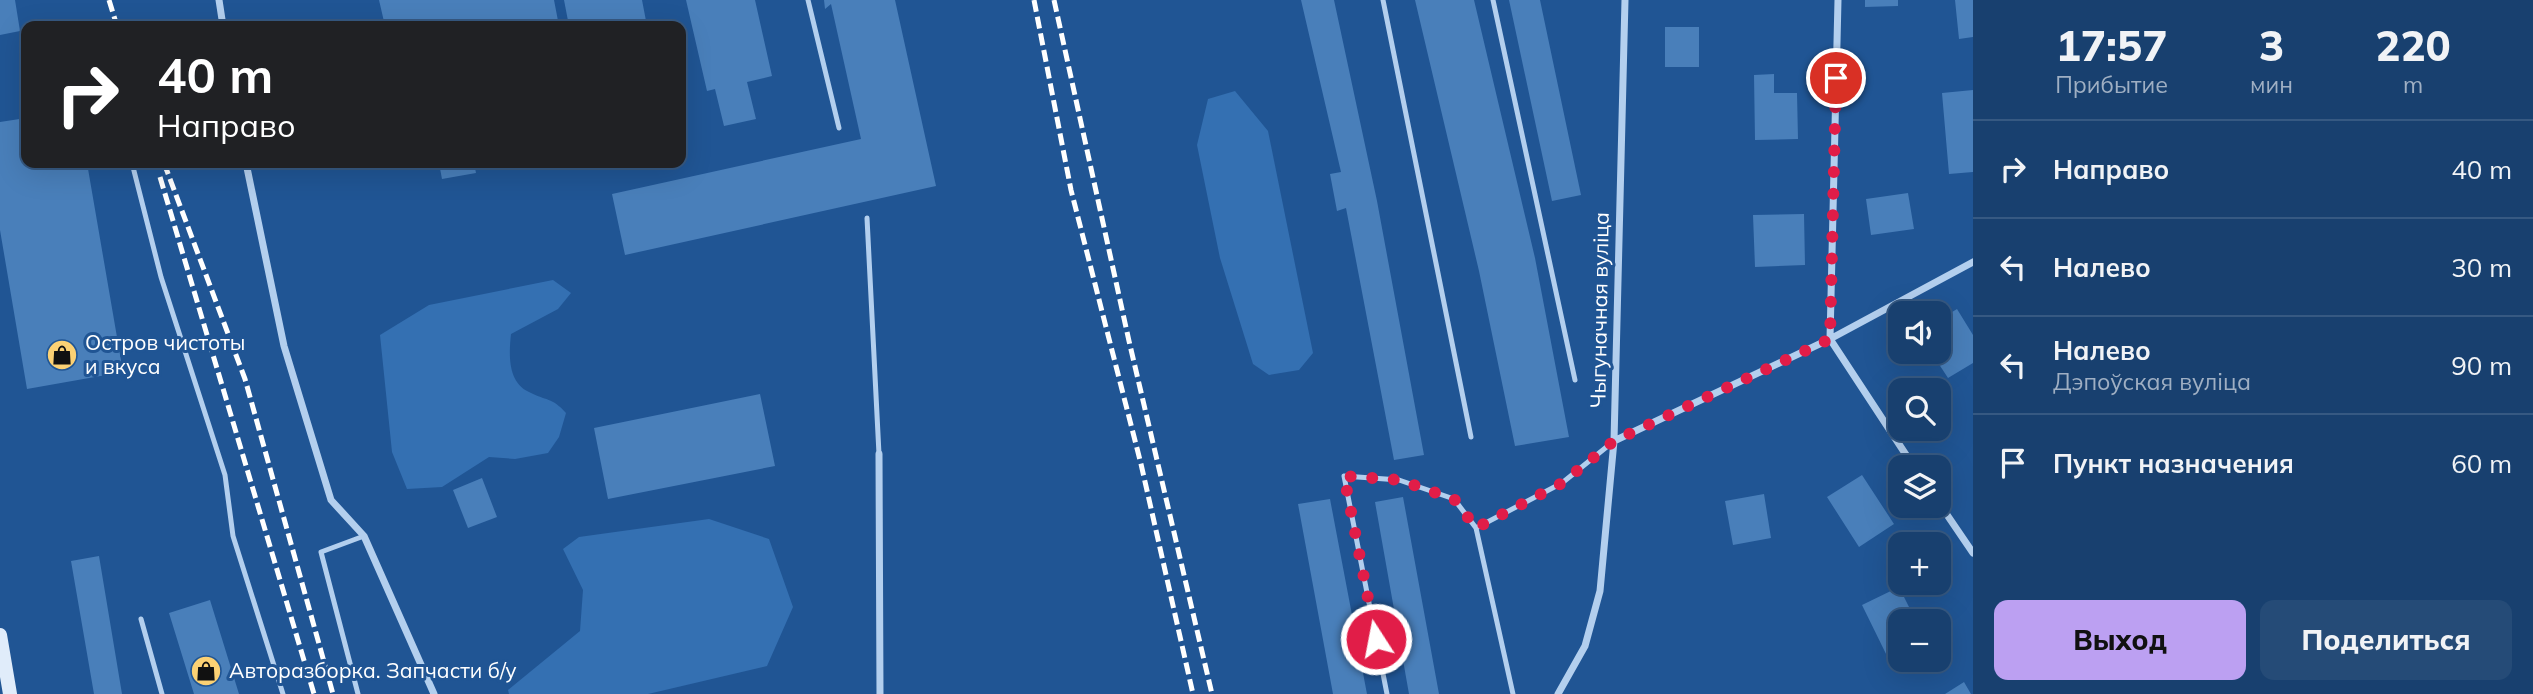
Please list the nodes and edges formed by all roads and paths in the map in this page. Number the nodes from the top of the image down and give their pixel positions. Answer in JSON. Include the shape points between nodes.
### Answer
{"nodes":[{"id":1,"x":219,"y":0,"type":"edge"},
{"id":2,"x":808,"y":0,"type":"edge"},
{"id":3,"x":1383,"y":0,"type":"edge"},
{"id":4,"x":1493,"y":0,"type":"edge"},
{"id":5,"x":1625,"y":0,"type":"edge"},
{"id":6,"x":1838,"y":0,"type":"edge"},
{"id":7,"x":222,"y":21,"type":"edge"},
{"id":8,"x":839,"y":128,"type":"dead end"},
{"id":9,"x":133,"y":168,"type":"edge"},
{"id":10,"x":248,"y":168,"type":"edge"},
{"id":11,"x":867,"y":218,"type":"dead end"},
{"id":12,"x":1973,"y":262,"type":"edge"},
{"id":13,"x":1830,"y":339,"type":"junction"},
{"id":14,"x":1575,"y":380,"type":"dead end"},
{"id":15,"x":1471,"y":438,"type":"dead end"},
{"id":16,"x":1614,"y":441,"type":"junction"},
{"id":17,"x":879,"y":454,"type":"joint"},
{"id":18,"x":1906,"y":455,"type":"edge"},
{"id":19,"x":1949,"y":518,"type":"edge"},
{"id":20,"x":1476,"y":528,"type":"junction"},
{"id":21,"x":364,"y":536,"type":"junction"},
{"id":22,"x":1973,"y":553,"type":"edge"},
{"id":23,"x":141,"y":619,"type":"dead end"},
{"id":24,"x":0,"y":635,"type":"edge"},
{"id":25,"x":10,"y":694,"type":"edge"},
{"id":26,"x":162,"y":694,"type":"edge"},
{"id":27,"x":283,"y":694,"type":"edge"},
{"id":28,"x":358,"y":694,"type":"edge"},
{"id":29,"x":434,"y":694,"type":"edge"},
{"id":30,"x":880,"y":694,"type":"edge"},
{"id":31,"x":1387,"y":694,"type":"edge"},
{"id":32,"x":1513,"y":694,"type":"edge"},
{"id":33,"x":1558,"y":694,"type":"edge"}],
"edges":[{"from":1,"to":7,"type":"street"},
{"from":2,"to":8,"type":"lane"},
{"from":3,"to":15,"type":"lane"},
{"from":4,"to":14,"type":"lane"},
{"from":5,"to":16,"type":"street","name":"Чыгуначная вуліца"},
{"from":6,"to":13,"type":"street"},
{"from":9,"to":27,"type":"lane","via":[[161,277],[225,475],[233,536]]},
{"from":10,"to":21,"type":"street","via":[[284,346],[331,500]]},
{"from":11,"to":17,"type":"lane"},
{"from":12,"to":13,"type":"street"},
{"from":13,"to":16,"type":"street"},
{"from":13,"to":18,"type":"street"},
{"from":16,"to":20,"type":"lane","via":[[1562,483]]},
{"from":16,"to":33,"type":"street","name":"Чыгуначная вуліца","via":[[1601,591],[1585,646]]},
{"from":17,"to":30,"type":"street"},
{"from":19,"to":22,"type":"street"},
{"from":20,"to":31,"type":"lane","via":[[1454,499],[1399,480],[1344,476]]},
{"from":20,"to":32,"type":"lane"},
{"from":21,"to":28,"type":"lane","via":[[321,552]]},
{"from":21,"to":29,"type":"street"},
{"from":23,"to":26,"type":"lane"},
{"from":24,"to":25,"type":"main road"}]}
